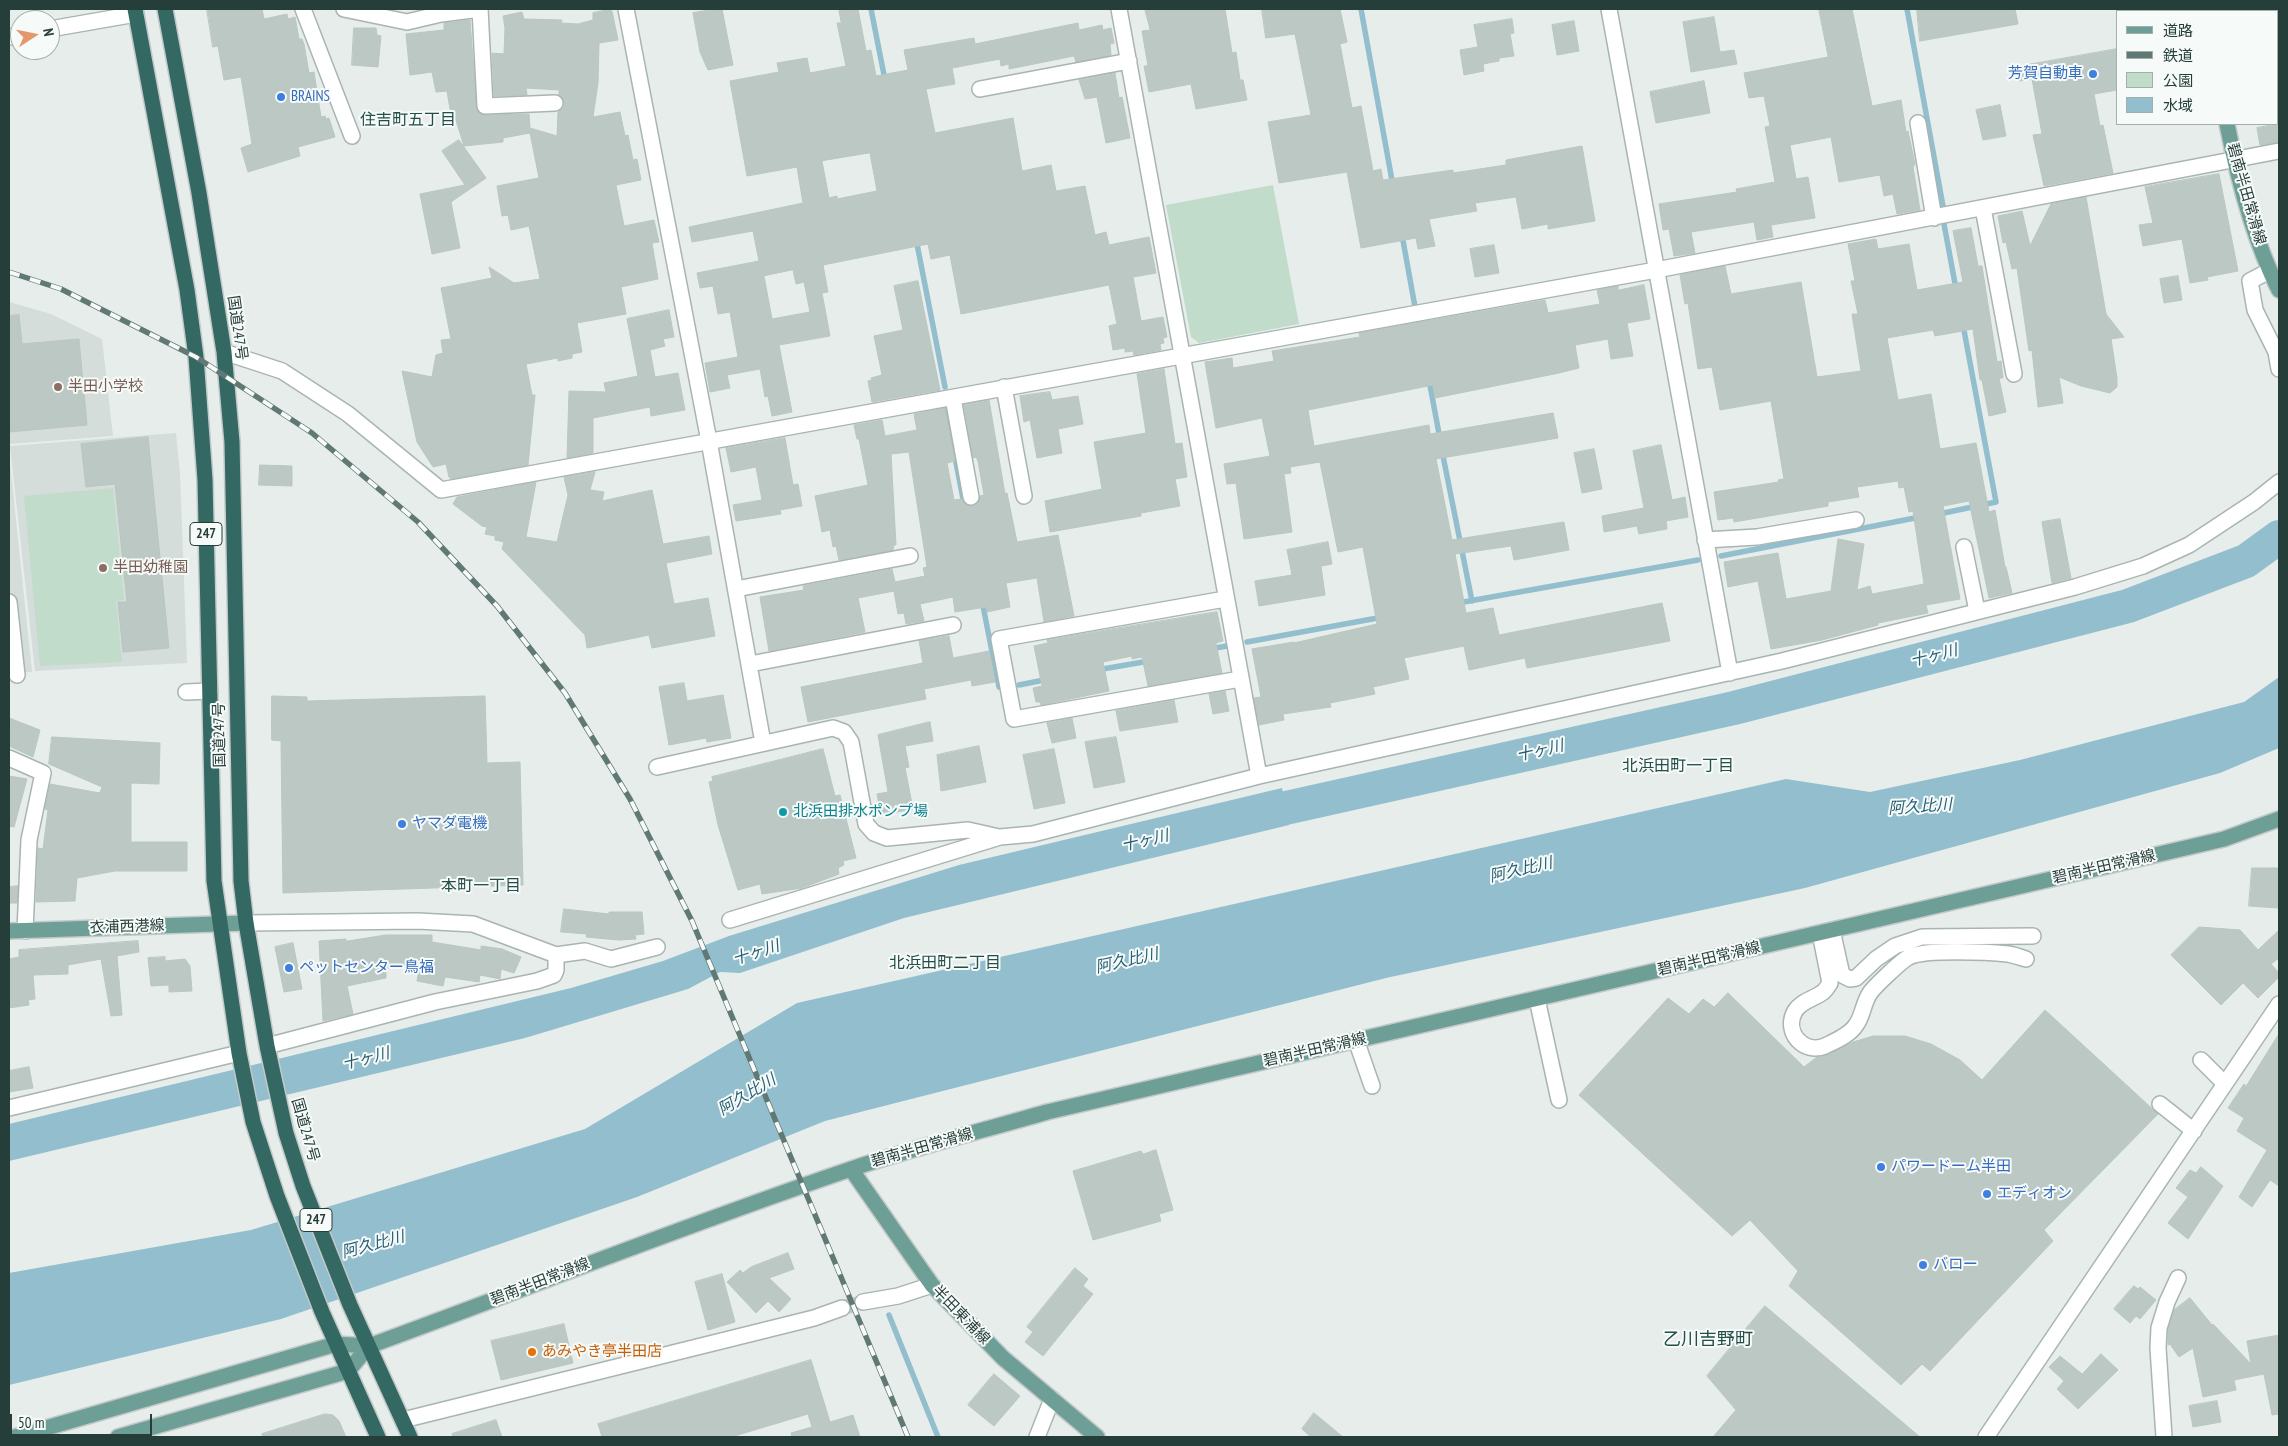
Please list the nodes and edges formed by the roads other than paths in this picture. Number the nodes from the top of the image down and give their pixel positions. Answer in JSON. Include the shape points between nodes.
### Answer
{"nodes":[{"id":1,"x":165,"y":9,"type":"edge"},
{"id":2,"x":304,"y":9,"type":"edge"},
{"id":3,"x":344,"y":9,"type":"edge"},
{"id":4,"x":626,"y":9,"type":"edge"},
{"id":5,"x":1119,"y":9,"type":"edge"},
{"id":6,"x":1609,"y":9,"type":"edge"},
{"id":7,"x":135,"y":11,"type":"edge"},
{"id":8,"x":60,"y":27,"type":"edge"},
{"id":9,"x":1129,"y":61,"type":"junction"},
{"id":10,"x":980,"y":88,"type":"dead end"},
{"id":11,"x":555,"y":103,"type":"dead end"},
{"id":12,"x":1918,"y":123,"type":"dead end"},
{"id":13,"x":2227,"y":125,"type":"edge"},
{"id":14,"x":352,"y":136,"type":"dead end"},
{"id":15,"x":2279,"y":151,"type":"edge"},
{"id":16,"x":2234,"y":159,"type":"junction"},
{"id":17,"x":1982,"y":208,"type":"junction"},
{"id":18,"x":1934,"y":218,"type":"junction"},
{"id":19,"x":1656,"y":270,"type":"junction"},
{"id":20,"x":2269,"y":271,"type":"junction"},
{"id":21,"x":2279,"y":290,"type":"edge"},
{"id":22,"x":224,"y":352,"type":"junction"},
{"id":23,"x":1182,"y":354,"type":"junction"},
{"id":24,"x":2279,"y":369,"type":"edge"},
{"id":25,"x":2014,"y":374,"type":"dead end"},
{"id":26,"x":1004,"y":387,"type":"junction"},
{"id":27,"x":953,"y":398,"type":"junction"},
{"id":28,"x":709,"y":441,"type":"junction"},
{"id":29,"x":2279,"y":482,"type":"edge"},
{"id":30,"x":971,"y":496,"type":"dead end"},
{"id":31,"x":1024,"y":496,"type":"dead end"},
{"id":32,"x":1856,"y":520,"type":"dead end"},
{"id":33,"x":1705,"y":540,"type":"junction"},
{"id":34,"x":1964,"y":547,"type":"dead end"},
{"id":35,"x":910,"y":556,"type":"dead end"},
{"id":36,"x":736,"y":589,"type":"junction"},
{"id":37,"x":1226,"y":599,"type":"junction"},
{"id":38,"x":9,"y":602,"type":"edge"},
{"id":39,"x":1976,"y":611,"type":"junction"},
{"id":40,"x":953,"y":626,"type":"dead end"},
{"id":41,"x":750,"y":664,"type":"junction"},
{"id":42,"x":1730,"y":673,"type":"junction"},
{"id":43,"x":17,"y":675,"type":"dead end"},
{"id":44,"x":1240,"y":679,"type":"junction"},
{"id":45,"x":186,"y":692,"type":"dead end"},
{"id":46,"x":210,"y":692,"type":"junction"},
{"id":47,"x":763,"y":743,"type":"junction"},
{"id":48,"x":9,"y":758,"type":"edge"},
{"id":49,"x":657,"y":767,"type":"dead end"},
{"id":50,"x":1259,"y":776,"type":"junction"},
{"id":51,"x":2279,"y":819,"type":"edge"},
{"id":52,"x":1000,"y":837,"type":"junction"},
{"id":53,"x":730,"y":920,"type":"dead end"},
{"id":54,"x":246,"y":923,"type":"junction"},
{"id":55,"x":219,"y":924,"type":"junction"},
{"id":56,"x":9,"y":931,"type":"edge"},
{"id":57,"x":25,"y":931,"type":"junction"},
{"id":58,"x":1826,"y":932,"type":"junction"},
{"id":59,"x":2033,"y":936,"type":"dead end"},
{"id":60,"x":657,"y":948,"type":"dead end"},
{"id":61,"x":556,"y":955,"type":"junction"},
{"id":62,"x":2026,"y":959,"type":"dead end"},
{"id":63,"x":1537,"y":999,"type":"junction"},
{"id":64,"x":2279,"y":1004,"type":"edge"},
{"id":65,"x":1356,"y":1040,"type":"junction"},
{"id":66,"x":268,"y":1051,"type":"junction"},
{"id":67,"x":240,"y":1058,"type":"junction"},
{"id":68,"x":2201,"y":1060,"type":"dead end"},
{"id":69,"x":2226,"y":1084,"type":"junction"},
{"id":70,"x":1372,"y":1086,"type":"dead end"},
{"id":71,"x":1559,"y":1100,"type":"dead end"},
{"id":72,"x":2160,"y":1104,"type":"dead end"},
{"id":73,"x":9,"y":1108,"type":"edge"},
{"id":74,"x":2194,"y":1131,"type":"junction"},
{"id":75,"x":851,"y":1169,"type":"junction"},
{"id":76,"x":2178,"y":1278,"type":"dead end"},
{"id":77,"x":932,"y":1285,"type":"junction"},
{"id":78,"x":863,"y":1302,"type":"tunnel mouth"},
{"id":79,"x":842,"y":1308,"type":"tunnel mouth"},
{"id":80,"x":336,"y":1344,"type":"junction"},
{"id":81,"x":369,"y":1346,"type":"junction"},
{"id":82,"x":348,"y":1371,"type":"junction"},
{"id":83,"x":1052,"y":1399,"type":"junction"},
{"id":84,"x":185,"y":1419,"type":"junction"},
{"id":85,"x":403,"y":1420,"type":"junction"},
{"id":86,"x":1989,"y":1436,"type":"edge"},
{"id":87,"x":15,"y":1437,"type":"edge"},
{"id":88,"x":118,"y":1437,"type":"edge"},
{"id":89,"x":143,"y":1437,"type":"edge"},
{"id":90,"x":378,"y":1437,"type":"edge"},
{"id":91,"x":410,"y":1437,"type":"edge"},
{"id":92,"x":1037,"y":1437,"type":"edge"},
{"id":93,"x":1097,"y":1437,"type":"edge"},
{"id":94,"x":2164,"y":1437,"type":"edge"}],
"edges":[{"from":1,"to":22,"type":"highway","name":"国道247号","number":"247"},
{"from":2,"to":14,"type":"street"},
{"from":3,"to":11,"type":"street","via":[[407,22],[480,9],[485,106]]},
{"from":4,"to":28,"type":"street"},
{"from":5,"to":9,"type":"street"},
{"from":6,"to":19,"type":"street"},
{"from":7,"to":8,"type":"street"},
{"from":7,"to":46,"type":"highway","name":"国道247号","number":"247","via":[[187,290],[196,357],[205,480]]},
{"from":9,"to":10,"type":"street"},
{"from":9,"to":23,"type":"street"},
{"from":12,"to":18,"type":"street"},
{"from":13,"to":16,"type":"main road","name":"碧南半田常滑線"},
{"from":15,"to":16,"type":"street"},
{"from":16,"to":17,"type":"street"},
{"from":16,"to":20,"type":"main road","name":"碧南半田常滑線"},
{"from":17,"to":18,"type":"street"},
{"from":17,"to":25,"type":"street"},
{"from":18,"to":19,"type":"street"},
{"from":19,"to":23,"type":"street"},
{"from":19,"to":33,"type":"street"},
{"from":20,"to":21,"type":"main road","name":"碧南半田常滑線"},
{"from":20,"to":24,"type":"street","via":[[2250,281],[2255,310],[2276,352]]},
{"from":22,"to":28,"type":"street","via":[[282,370],[348,414],[441,490]]},
{"from":22,"to":54,"type":"highway","name":"国道247号","number":"247","via":[[232,442],[241,881]]},
{"from":23,"to":26,"type":"street"},
{"from":23,"to":37,"type":"street"},
{"from":26,"to":27,"type":"street"},
{"from":26,"to":31,"type":"street"},
{"from":27,"to":28,"type":"street"},
{"from":27,"to":30,"type":"street"},
{"from":28,"to":36,"type":"street"},
{"from":29,"to":39,"type":"street","via":[[2189,545],[2142,566],[2075,587]]},
{"from":32,"to":33,"type":"street","via":[[1756,538]]},
{"from":33,"to":42,"type":"street"},
{"from":34,"to":39,"type":"street"},
{"from":35,"to":36,"type":"street"},
{"from":36,"to":41,"type":"street"},
{"from":37,"to":44,"type":"street"},
{"from":37,"to":44,"type":"street","via":[[1000,639],[1014,720]]},
{"from":38,"to":43,"type":"street"},
{"from":39,"to":42,"type":"street","via":[[1892,635]]},
{"from":40,"to":41,"type":"street"},
{"from":41,"to":47,"type":"street"},
{"from":42,"to":50,"type":"street"},
{"from":44,"to":50,"type":"street"},
{"from":45,"to":46,"type":"street"},
{"from":46,"to":55,"type":"highway","name":"国道247号","number":"247","via":[[214,881]]},
{"from":47,"to":49,"type":"street"},
{"from":47,"to":52,"type":"street","via":[[833,728],[844,732],[851,742],[866,824],[887,838],[968,830]]},
{"from":48,"to":57,"type":"street","via":[[43,773],[29,840]]},
{"from":50,"to":52,"type":"street","via":[[1034,834]]},
{"from":51,"to":58,"type":"main road","name":"碧南半田常滑線","via":[[2224,839]]},
{"from":52,"to":53,"type":"street"},
{"from":54,"to":55,"type":"main road","name":"衣浦西港線"},
{"from":54,"to":61,"type":"street","via":[[418,921],[473,924]]},
{"from":54,"to":66,"type":"highway","name":"国道247号","number":"247"},
{"from":55,"to":57,"type":"main road","name":"衣浦西港線"},
{"from":55,"to":67,"type":"highway","name":"国道247号","number":"247"},
{"from":56,"to":57,"type":"main road","name":"衣浦西港線"},
{"from":58,"to":59,"type":"street","via":[[1842,975],[1850,979],[1856,978],[1895,946],[1922,937]]},
{"from":58,"to":62,"type":"street","via":[[1830,983],[1823,992],[1795,1011],[1792,1020],[1797,1041],[1811,1049],[1819,1049],[1856,1026],[1870,994],[1909,956],[1984,953],[2009,954]]},
{"from":58,"to":63,"type":"main road","name":"碧南半田常滑線"},
{"from":60,"to":61,"type":"street","via":[[611,959],[585,951]]},
{"from":61,"to":66,"type":"street","via":[[554,976],[435,1002]]},
{"from":63,"to":65,"type":"main road","name":"碧南半田常滑線"},
{"from":63,"to":71,"type":"street"},
{"from":64,"to":69,"type":"street"},
{"from":65,"to":70,"type":"street"},
{"from":65,"to":75,"type":"main road","name":"碧南半田常滑線","via":[[1047,1112]]},
{"from":66,"to":81,"type":"highway","name":"国道247号","number":"247","via":[[281,1115],[303,1186]]},
{"from":67,"to":73,"type":"street"},
{"from":67,"to":80,"type":"highway","name":"国道247号","number":"247","via":[[254,1122],[277,1196]]},
{"from":68,"to":69,"type":"street"},
{"from":69,"to":74,"type":"street"},
{"from":72,"to":74,"type":"street"},
{"from":74,"to":86,"type":"street"},
{"from":75,"to":77,"type":"main road","name":"半田東浦線"},
{"from":75,"to":81,"type":"main road","name":"碧南半田常滑線"},
{"from":76,"to":94,"type":"street","via":[[2166,1302],[2159,1328]]},
{"from":77,"to":78,"type":"street","via":[[898,1296]]},
{"from":77,"to":83,"type":"main road","name":"半田東浦線","via":[[1003,1358]]},
{"from":79,"to":85,"type":"street","via":[[814,1318]]},
{"from":80,"to":81,"type":"main road","name":"碧南半田常滑線"},
{"from":80,"to":82,"type":"highway","name":"国道247号","number":"247"},
{"from":80,"to":87,"type":"main road","name":"碧南半田常滑線"},
{"from":81,"to":82,"type":"main road","name":"碧南半田常滑線"},
{"from":81,"to":85,"type":"highway","name":"国道247号","number":"247"},
{"from":82,"to":84,"type":"main road"},
{"from":82,"to":90,"type":"highway","name":"国道247号","number":"247"},
{"from":83,"to":92,"type":"street"},
{"from":83,"to":93,"type":"main road","name":"半田東浦線"},
{"from":84,"to":88,"type":"main road"},
{"from":84,"to":89,"type":"main road"},
{"from":85,"to":91,"type":"highway","name":"国道247号","number":"247"}]}
